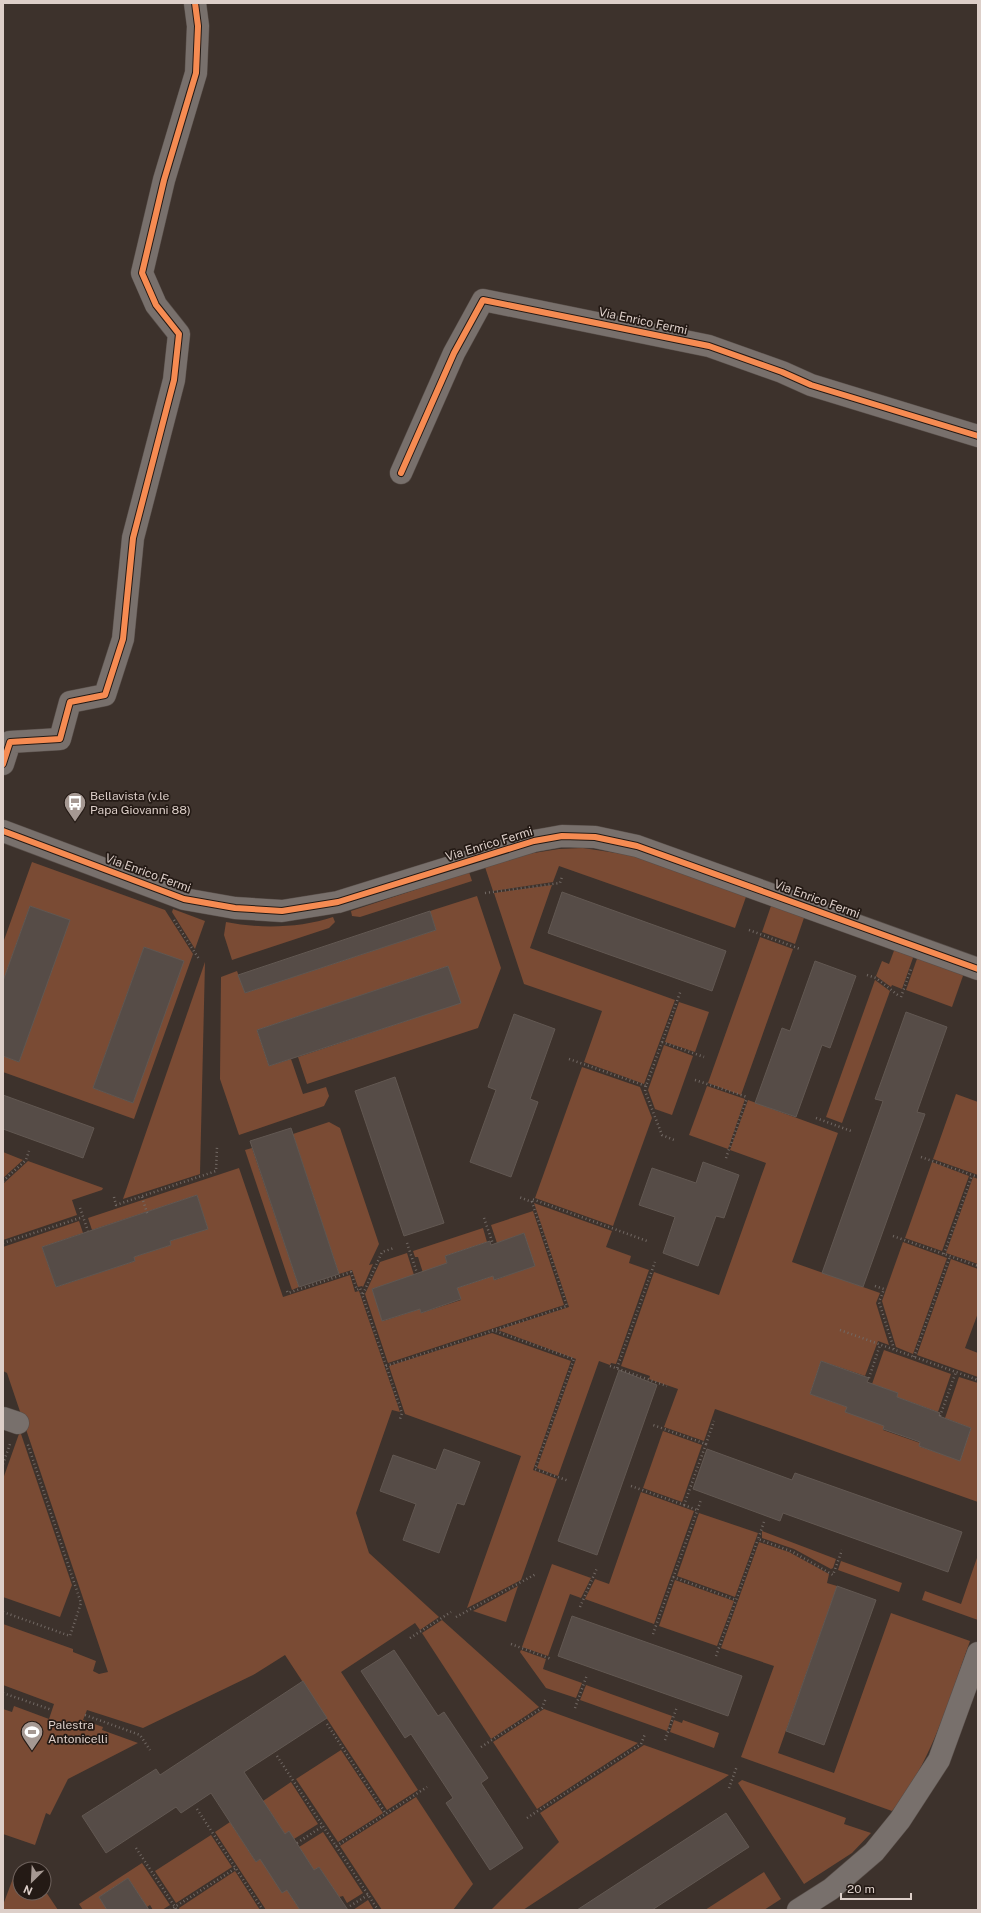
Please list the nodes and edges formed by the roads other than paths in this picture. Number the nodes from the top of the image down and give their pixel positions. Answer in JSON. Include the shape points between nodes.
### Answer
{"nodes":[{"id":1,"x":195,"y":3,"type":"edge"},
{"id":2,"x":978,"y":436,"type":"edge"},
{"id":3,"x":400,"y":473,"type":"dead end"},
{"id":4,"x":3,"y":764,"type":"edge"},
{"id":5,"x":3,"y":831,"type":"edge"},
{"id":6,"x":978,"y":969,"type":"edge"},
{"id":7,"x":978,"y":1653,"type":"edge"},
{"id":8,"x":798,"y":1910,"type":"edge"}],
"edges":[{"from":1,"to":4,"type":"street","via":[[198,26],[196,73],[164,180],[142,273],[156,305],[179,334],[174,380],[133,538],[124,639],[105,695],[70,702],[60,739],[10,742]]},
{"from":2,"to":3,"type":"street","name":"Via Enrico Fermi","via":[[811,385],[710,346],[483,300],[454,353]]},
{"from":5,"to":6,"type":"street","name":"Via Enrico Fermi","via":[[174,896],[218,906],[282,911],[338,902],[534,841],[562,836],[595,838],[637,846]]},
{"from":7,"to":8,"type":"street","via":[[939,1760],[900,1820],[874,1852],[831,1889]]}]}
